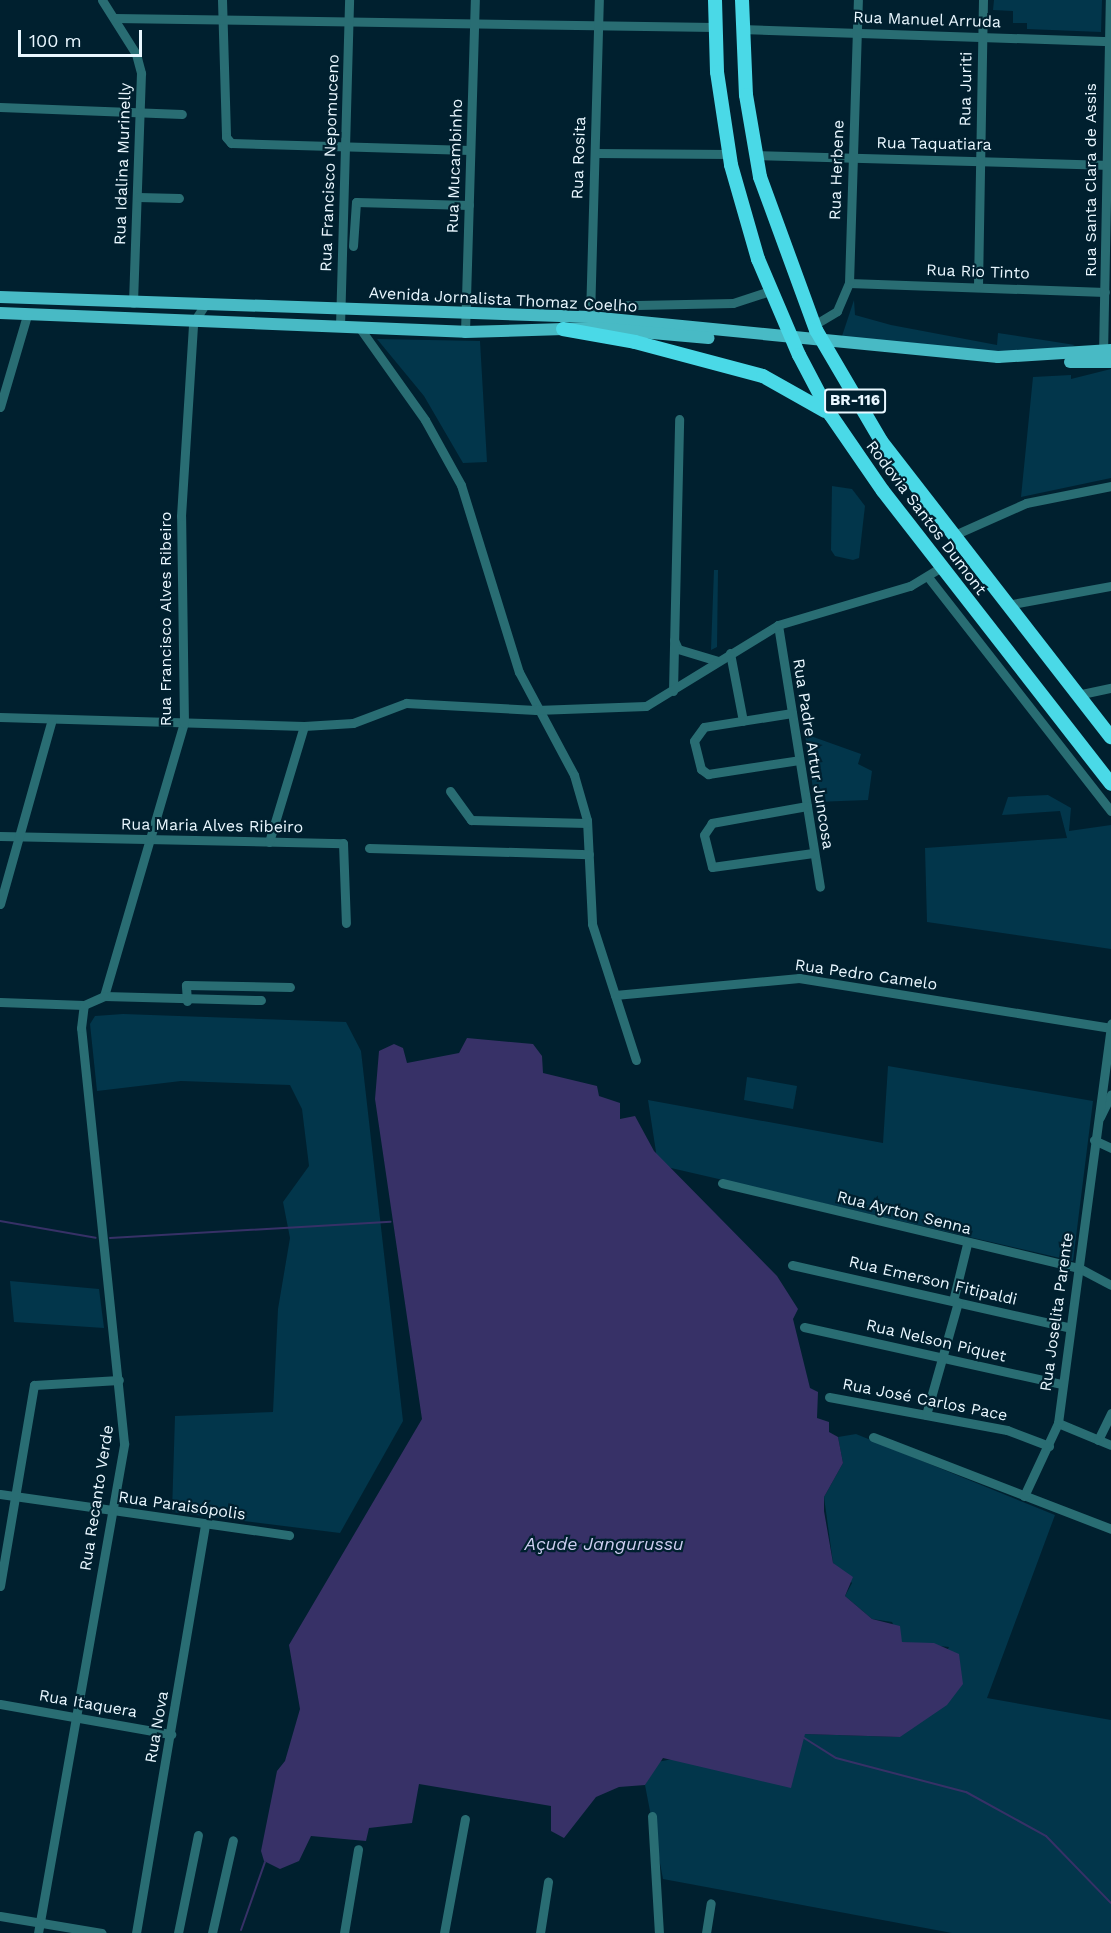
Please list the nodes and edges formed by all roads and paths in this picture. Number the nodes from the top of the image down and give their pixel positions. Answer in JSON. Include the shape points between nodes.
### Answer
{"nodes":[{"id":1,"x":102,"y":0,"type":"edge"},
{"id":2,"x":222,"y":0,"type":"edge"},
{"id":3,"x":350,"y":0,"type":"edge"},
{"id":4,"x":475,"y":0,"type":"edge"},
{"id":5,"x":599,"y":0,"type":"edge"},
{"id":6,"x":715,"y":0,"type":"edge"},
{"id":7,"x":742,"y":0,"type":"edge"},
{"id":8,"x":858,"y":0,"type":"edge"},
{"id":9,"x":983,"y":0,"type":"edge"},
{"id":10,"x":1110,"y":0,"type":"edge"},
{"id":11,"x":222,"y":17,"type":"junction"},
{"id":12,"x":114,"y":18,"type":"junction"},
{"id":13,"x":349,"y":18,"type":"junction"},
{"id":14,"x":474,"y":22,"type":"junction"},
{"id":15,"x":598,"y":24,"type":"junction"},
{"id":16,"x":714,"y":27,"type":"junction"},
{"id":17,"x":741,"y":29,"type":"junction"},
{"id":18,"x":856,"y":33,"type":"junction"},
{"id":19,"x":982,"y":37,"type":"junction"},
{"id":20,"x":1109,"y":41,"type":"edge"},
{"id":21,"x":0,"y":107,"type":"edge"},
{"id":22,"x":140,"y":111,"type":"junction"},
{"id":23,"x":182,"y":114,"type":"dead end"},
{"id":24,"x":345,"y":145,"type":"junction"},
{"id":25,"x":470,"y":150,"type":"junction"},
{"id":26,"x":594,"y":153,"type":"junction"},
{"id":27,"x":729,"y":154,"type":"junction"},
{"id":28,"x":756,"y":155,"type":"junction"},
{"id":29,"x":853,"y":158,"type":"junction"},
{"id":30,"x":980,"y":159,"type":"junction"},
{"id":31,"x":1109,"y":165,"type":"edge"},
{"id":32,"x":138,"y":197,"type":"junction"},
{"id":33,"x":179,"y":198,"type":"dead end"},
{"id":34,"x":469,"y":205,"type":"junction"},
{"id":35,"x":353,"y":246,"type":"dead end"},
{"id":36,"x":849,"y":283,"type":"junction"},
{"id":37,"x":978,"y":286,"type":"junction"},
{"id":38,"x":770,"y":291,"type":"junction"},
{"id":39,"x":1105,"y":292,"type":"junction"},
{"id":40,"x":0,"y":297,"type":"edge"},
{"id":41,"x":48,"y":299,"type":"junction"},
{"id":42,"x":133,"y":303,"type":"junction"},
{"id":43,"x":204,"y":306,"type":"junction"},
{"id":44,"x":341,"y":309,"type":"junction"},
{"id":45,"x":466,"y":312,"type":"junction"},
{"id":46,"x":590,"y":312,"type":"junction"},
{"id":47,"x":0,"y":313,"type":"edge"},
{"id":48,"x":27,"y":315,"type":"junction"},
{"id":49,"x":47,"y":316,"type":"junction"},
{"id":50,"x":193,"y":323,"type":"junction"},
{"id":51,"x":814,"y":325,"type":"junction"},
{"id":52,"x":340,"y":326,"type":"junction"},
{"id":53,"x":359,"y":327,"type":"junction"},
{"id":54,"x":563,"y":329,"type":"junction"},
{"id":55,"x":465,"y":332,"type":"junction"},
{"id":56,"x":756,"y":338,"type":"junction"},
{"id":57,"x":1107,"y":356,"type":"edge"},
{"id":58,"x":0,"y":407,"type":"edge"},
{"id":59,"x":830,"y":414,"type":"junction"},
{"id":60,"x":679,"y":419,"type":"dead end"},
{"id":61,"x":1111,"y":486,"type":"edge"},
{"id":62,"x":952,"y":536,"type":"junction"},
{"id":63,"x":942,"y":567,"type":"junction"},
{"id":64,"x":928,"y":577,"type":"junction"},
{"id":65,"x":1111,"y":586,"type":"edge"},
{"id":66,"x":1007,"y":606,"type":"junction"},
{"id":67,"x":778,"y":625,"type":"junction"},
{"id":68,"x":674,"y":640,"type":"junction"},
{"id":69,"x":730,"y":653,"type":"junction"},
{"id":70,"x":718,"y":661,"type":"junction"},
{"id":71,"x":1111,"y":688,"type":"edge"},
{"id":72,"x":673,"y":691,"type":"junction"},
{"id":73,"x":1077,"y":695,"type":"junction"},
{"id":74,"x":536,"y":710,"type":"junction"},
{"id":75,"x":792,"y":713,"type":"junction"},
{"id":76,"x":0,"y":717,"type":"edge"},
{"id":77,"x":52,"y":719,"type":"junction"},
{"id":78,"x":743,"y":721,"type":"junction"},
{"id":79,"x":184,"y":723,"type":"junction"},
{"id":80,"x":304,"y":726,"type":"junction"},
{"id":81,"x":1111,"y":737,"type":"edge"},
{"id":82,"x":799,"y":760,"type":"junction"},
{"id":83,"x":1111,"y":784,"type":"edge"},
{"id":84,"x":450,"y":791,"type":"dead end"},
{"id":85,"x":807,"y":806,"type":"junction"},
{"id":86,"x":1111,"y":811,"type":"edge"},
{"id":87,"x":587,"y":823,"type":"junction"},
{"id":88,"x":0,"y":836,"type":"edge"},
{"id":89,"x":18,"y":836,"type":"junction"},
{"id":90,"x":149,"y":841,"type":"junction"},
{"id":91,"x":269,"y":842,"type":"junction"},
{"id":92,"x":369,"y":848,"type":"dead end"},
{"id":93,"x":813,"y":853,"type":"junction"},
{"id":94,"x":589,"y":854,"type":"junction"},
{"id":95,"x":820,"y":887,"type":"dead end"},
{"id":96,"x":0,"y":904,"type":"edge"},
{"id":97,"x":346,"y":923,"type":"dead end"},
{"id":98,"x":290,"y":987,"type":"dead end"},
{"id":99,"x":615,"y":995,"type":"junction"},
{"id":100,"x":104,"y":996,"type":"junction"},
{"id":101,"x":261,"y":1000,"type":"dead end"},
{"id":102,"x":187,"y":1001,"type":"junction"},
{"id":103,"x":0,"y":1002,"type":"edge"},
{"id":104,"x":84,"y":1005,"type":"junction"},
{"id":105,"x":1111,"y":1024,"type":"edge"},
{"id":106,"x":1111,"y":1028,"type":"edge"},
{"id":107,"x":636,"y":1060,"type":"dead end"},
{"id":108,"x":1111,"y":1094,"type":"edge"},
{"id":109,"x":1096,"y":1125,"type":"junction"},
{"id":110,"x":1094,"y":1140,"type":"junction"},
{"id":111,"x":1111,"y":1148,"type":"edge"},
{"id":112,"x":722,"y":1184,"type":"dead end"},
{"id":113,"x":967,"y":1244,"type":"junction"},
{"id":114,"x":792,"y":1265,"type":"dead end"},
{"id":115,"x":1079,"y":1268,"type":"junction"},
{"id":116,"x":1111,"y":1286,"type":"edge"},
{"id":117,"x":956,"y":1301,"type":"junction"},
{"id":118,"x":804,"y":1327,"type":"dead end"},
{"id":119,"x":1067,"y":1327,"type":"junction"},
{"id":120,"x":941,"y":1359,"type":"junction"},
{"id":121,"x":119,"y":1380,"type":"junction"},
{"id":122,"x":1061,"y":1384,"type":"junction"},
{"id":123,"x":830,"y":1397,"type":"dead end"},
{"id":124,"x":1111,"y":1413,"type":"edge"},
{"id":125,"x":926,"y":1415,"type":"junction"},
{"id":126,"x":1058,"y":1423,"type":"junction"},
{"id":127,"x":873,"y":1437,"type":"dead end"},
{"id":128,"x":1098,"y":1440,"type":"junction"},
{"id":129,"x":1111,"y":1445,"type":"edge"},
{"id":130,"x":1049,"y":1446,"type":"junction"},
{"id":131,"x":0,"y":1494,"type":"edge"},
{"id":132,"x":14,"y":1496,"type":"junction"},
{"id":133,"x":1024,"y":1496,"type":"junction"},
{"id":134,"x":113,"y":1511,"type":"junction"},
{"id":135,"x":205,"y":1525,"type":"junction"},
{"id":136,"x":1111,"y":1529,"type":"edge"},
{"id":137,"x":289,"y":1535,"type":"dead end"},
{"id":138,"x":0,"y":1586,"type":"edge"},
{"id":139,"x":0,"y":1704,"type":"edge"},
{"id":140,"x":75,"y":1716,"type":"junction"},
{"id":141,"x":171,"y":1734,"type":"junction"},
{"id":142,"x":652,"y":1816,"type":"dead end"},
{"id":143,"x":465,"y":1819,"type":"dead end"},
{"id":144,"x":198,"y":1835,"type":"dead end"},
{"id":145,"x":233,"y":1840,"type":"dead end"},
{"id":146,"x":358,"y":1849,"type":"dead end"},
{"id":147,"x":548,"y":1882,"type":"dead end"},
{"id":148,"x":711,"y":1903,"type":"dead end"},
{"id":149,"x":0,"y":1916,"type":"edge"},
{"id":150,"x":40,"y":1923,"type":"junction"},
{"id":151,"x":38,"y":1933,"type":"edge"},
{"id":152,"x":102,"y":1933,"type":"edge"},
{"id":153,"x":136,"y":1933,"type":"edge"},
{"id":154,"x":178,"y":1933,"type":"edge"},
{"id":155,"x":212,"y":1933,"type":"edge"},
{"id":156,"x":344,"y":1933,"type":"edge"},
{"id":157,"x":444,"y":1933,"type":"edge"},
{"id":158,"x":540,"y":1933,"type":"edge"},
{"id":159,"x":659,"y":1933,"type":"edge"},
{"id":160,"x":706,"y":1933,"type":"edge"}],
"edges":[{"from":1,"to":12,"type":"street","name":"Rua Idalina Murinelly"},
{"from":2,"to":11,"type":"street"},
{"from":3,"to":13,"type":"street","name":"Rua Francisco Nepomuceno"},
{"from":4,"to":14,"type":"street","name":"Rua Mucambinho"},
{"from":5,"to":15,"type":"street","name":"Rua Rosita"},
{"from":6,"to":16,"type":"highway","name":"Rodovia Santos Dumont","number":"BR-116"},
{"from":7,"to":17,"type":"highway","name":"Rodovia Santos Dumont","number":"BR-116"},
{"from":8,"to":18,"type":"street","name":"Rua Herbene"},
{"from":9,"to":19,"type":"street","name":"Rua Juriti"},
{"from":10,"to":20,"type":"street","name":"Rua Santa Clara de Assis"},
{"from":11,"to":12,"type":"street"},
{"from":11,"to":13,"type":"street"},
{"from":11,"to":24,"type":"street","via":[[226,137],[231,144]]},
{"from":12,"to":22,"type":"street","name":"Rua Idalina Murinelly","via":[[139,64]]},
{"from":13,"to":14,"type":"street"},
{"from":13,"to":24,"type":"street","name":"Rua Francisco Nepomuceno"},
{"from":14,"to":15,"type":"street"},
{"from":14,"to":25,"type":"street","name":"Rua Mucambinho"},
{"from":15,"to":16,"type":"street"},
{"from":15,"to":26,"type":"street","name":"Rua Rosita"},
{"from":16,"to":27,"type":"highway","name":"Rodovia Santos Dumont","number":"BR-116"},
{"from":17,"to":18,"type":"street","name":"Rua Manuel Arruda"},
{"from":17,"to":28,"type":"highway","name":"Rodovia Santos Dumont","number":"BR-116"},
{"from":18,"to":19,"type":"street","name":"Rua Manuel Arruda"},
{"from":18,"to":29,"type":"street","name":"Rua Herbene"},
{"from":19,"to":20,"type":"street","name":"Rua Manuel Arruda"},
{"from":19,"to":30,"type":"street","name":"Rua Juriti"},
{"from":20,"to":31,"type":"street","name":"Rua Santa Clara de Assis"},
{"from":21,"to":22,"type":"street"},
{"from":22,"to":23,"type":"street"},
{"from":22,"to":32,"type":"street","name":"Rua Idalina Murinelly"},
{"from":24,"to":25,"type":"street"},
{"from":24,"to":44,"type":"street","name":"Rua Francisco Nepomuceno"},
{"from":25,"to":34,"type":"street","name":"Rua Mucambinho"},
{"from":26,"to":27,"type":"street"},
{"from":26,"to":46,"type":"street","name":"Rua Rosita"},
{"from":27,"to":38,"type":"highway","name":"Rodovia Santos Dumont","number":"BR-116"},
{"from":28,"to":29,"type":"street","name":"Rua Taquatiara"},
{"from":28,"to":51,"type":"highway","name":"Rodovia Santos Dumont","number":"BR-116","via":[[774,224]]},
{"from":29,"to":30,"type":"street","name":"Rua Taquatiara"},
{"from":29,"to":36,"type":"street","name":"Rua Herbene"},
{"from":30,"to":31,"type":"street","name":"Rua Taquatiara"},
{"from":30,"to":37,"type":"street","name":"Rua Juriti"},
{"from":31,"to":39,"type":"street","name":"Rua Santa Clara de Assis"},
{"from":32,"to":33,"type":"street"},
{"from":32,"to":42,"type":"street","name":"Rua Idalina Murinelly"},
{"from":34,"to":35,"type":"street","via":[[356,202]]},
{"from":34,"to":45,"type":"street","name":"Rua Mucambinho"},
{"from":36,"to":37,"type":"street","name":"Rua Rio Tinto"},
{"from":36,"to":51,"type":"street","name":"Rua Herbene","via":[[837,311]]},
{"from":37,"to":39,"type":"street","name":"Rua Rio Tinto"},
{"from":38,"to":46,"type":"street","via":[[733,303]]},
{"from":38,"to":59,"type":"highway","name":"Rodovia Santos Dumont","number":"BR-116"},
{"from":39,"to":57,"type":"street","name":"Rua Santa Clara de Assis"},
{"from":40,"to":41,"type":"main road","name":"Avenida Jornalista Thomaz Coelho"},
{"from":41,"to":42,"type":"main road","name":"Avenida Jornalista Thomaz Coelho"},
{"from":41,"to":49,"type":"main road"},
{"from":42,"to":43,"type":"main road","name":"Avenida Jornalista Thomaz Coelho"},
{"from":43,"to":44,"type":"main road","name":"Avenida Jornalista Thomaz Coelho"},
{"from":43,"to":50,"type":"street","name":"Rua Francisco Alves Ribeiro"},
{"from":44,"to":45,"type":"main road","name":"Avenida Jornalista Thomaz Coelho"},
{"from":44,"to":52,"type":"street","name":"Rua Francisco Nepomuceno"},
{"from":45,"to":46,"type":"main road","name":"Avenida Jornalista Thomaz Coelho"},
{"from":45,"to":55,"type":"street","name":"Rua Mucambinho"},
{"from":46,"to":56,"type":"main road","name":"Avenida Jornalista Thomaz Coelho"},
{"from":47,"to":48,"type":"main road","name":"Avenida Jornalista Thomaz Coelho"},
{"from":48,"to":49,"type":"main road","name":"Avenida Jornalista Thomaz Coelho"},
{"from":48,"to":58,"type":"street"},
{"from":49,"to":50,"type":"main road","name":"Avenida Jornalista Thomaz Coelho"},
{"from":50,"to":52,"type":"main road","name":"Avenida Jornalista Thomaz Coelho"},
{"from":50,"to":79,"type":"street","name":"Rua Francisco Alves Ribeiro","via":[[181,516]]},
{"from":51,"to":62,"type":"highway","name":"Rodovia Santos Dumont","number":"BR-116","via":[[850,394]]},
{"from":52,"to":53,"type":"main road","name":"Avenida Jornalista Thomaz Coelho"},
{"from":53,"to":55,"type":"main road","name":"Avenida Jornalista Thomaz Coelho"},
{"from":53,"to":74,"type":"street","via":[[419,411],[461,485],[479,533],[493,601]]},
{"from":54,"to":55,"type":"main road","name":"Avenida Jornalista Thomaz Coelho"},
{"from":54,"to":56,"type":"main road","name":"Avenida Jornalista Thomaz Coelho"},
{"from":54,"to":59,"type":"highway","via":[[635,342],[763,376]]},
{"from":56,"to":57,"type":"main road","name":"Avenida Jornalista Thomaz Coelho","via":[[878,351],[998,357]]},
{"from":59,"to":63,"type":"highway","name":"Rodovia Santos Dumont","number":"BR-116"},
{"from":60,"to":68,"type":"street"},
{"from":61,"to":62,"type":"street","via":[[1026,504]]},
{"from":62,"to":66,"type":"highway","name":"Rodovia Santos Dumont","number":"BR-116"},
{"from":63,"to":64,"type":"street"},
{"from":63,"to":83,"type":"highway","name":"Rodovia Santos Dumont","number":"BR-116"},
{"from":64,"to":67,"type":"street"},
{"from":64,"to":86,"type":"street"},
{"from":65,"to":66,"type":"street"},
{"from":66,"to":73,"type":"highway","name":"Rodovia Santos Dumont","number":"BR-116"},
{"from":67,"to":69,"type":"street"},
{"from":67,"to":75,"type":"street","name":"Rua Padre Artur Juncosa"},
{"from":68,"to":70,"type":"street","via":[[678,649]]},
{"from":68,"to":72,"type":"street"},
{"from":69,"to":70,"type":"street"},
{"from":69,"to":78,"type":"street"},
{"from":70,"to":72,"type":"street"},
{"from":71,"to":73,"type":"street"},
{"from":72,"to":74,"type":"street","via":[[646,706]]},
{"from":73,"to":81,"type":"highway","name":"Rodovia Santos Dumont","number":"BR-116"},
{"from":74,"to":80,"type":"street","via":[[406,703],[359,722]]},
{"from":74,"to":87,"type":"street","via":[[574,775]]},
{"from":75,"to":78,"type":"street"},
{"from":75,"to":82,"type":"street","name":"Rua Padre Artur Juncosa"},
{"from":76,"to":77,"type":"street"},
{"from":77,"to":79,"type":"street"},
{"from":77,"to":89,"type":"street"},
{"from":78,"to":82,"type":"street","via":[[710,726],[695,735],[704,772]]},
{"from":79,"to":80,"type":"street"},
{"from":79,"to":90,"type":"street","name":"Rua Francisco Alves Ribeiro"},
{"from":80,"to":91,"type":"street"},
{"from":82,"to":85,"type":"street","name":"Rua Padre Artur Juncosa"},
{"from":84,"to":87,"type":"street","via":[[471,820]]},
{"from":85,"to":93,"type":"street","name":"Rua Padre Artur Juncosa"},
{"from":85,"to":93,"type":"street","via":[[723,820],[705,827],[708,861],[714,867]]},
{"from":87,"to":94,"type":"street"},
{"from":88,"to":89,"type":"street","name":"Rua Maria Alves Ribeiro"},
{"from":89,"to":90,"type":"street","name":"Rua Maria Alves Ribeiro"},
{"from":89,"to":96,"type":"street"},
{"from":90,"to":91,"type":"street","name":"Rua Maria Alves Ribeiro"},
{"from":90,"to":100,"type":"street","name":"Rua Francisco Alves Ribeiro"},
{"from":91,"to":97,"type":"street","name":"Rua Maria Alves Ribeiro","via":[[345,845]]},
{"from":92,"to":94,"type":"street"},
{"from":93,"to":95,"type":"street","name":"Rua Padre Artur Juncosa"},
{"from":94,"to":99,"type":"street","via":[[592,924]]},
{"from":98,"to":102,"type":"street","via":[[186,985]]},
{"from":99,"to":106,"type":"street","name":"Rua Pedro Camelo","via":[[800,978]]},
{"from":99,"to":107,"type":"street"},
{"from":100,"to":102,"type":"street"},
{"from":100,"to":104,"type":"street"},
{"from":101,"to":102,"type":"street"},
{"from":103,"to":104,"type":"street"},
{"from":104,"to":121,"type":"street","name":"Rua Recanto Verde","via":[[81,1028]]},
{"from":105,"to":106,"type":"street","name":"Rua Joselita Parente"},
{"from":106,"to":109,"type":"street","name":"Rua Joselita Parente"},
{"from":108,"to":109,"type":"street","name":"Rua Joselita Parente"},
{"from":109,"to":110,"type":"street","name":"Rua Joselita Parente"},
{"from":110,"to":111,"type":"street"},
{"from":110,"to":115,"type":"street","name":"Rua Joselita Parente"},
{"from":112,"to":113,"type":"street","name":"Rua Ayrton Senna"},
{"from":113,"to":115,"type":"street","name":"Rua Ayrton Senna"},
{"from":113,"to":117,"type":"street"},
{"from":114,"to":117,"type":"street","name":"Rua Emerson Fitipaldi"},
{"from":115,"to":116,"type":"street","name":"Rua Ayrton Senna"},
{"from":115,"to":119,"type":"street","name":"Rua Joselita Parente"},
{"from":117,"to":119,"type":"street","name":"Rua Emerson Fitipaldi"},
{"from":117,"to":120,"type":"street"},
{"from":118,"to":120,"type":"street","name":"Rua Nelson Piquet"},
{"from":119,"to":122,"type":"street","name":"Rua Joselita Parente"},
{"from":120,"to":122,"type":"street","name":"Rua Nelson Piquet"},
{"from":120,"to":125,"type":"street"},
{"from":121,"to":132,"type":"street","via":[[50,1380],[34,1385]]},
{"from":121,"to":134,"type":"street","name":"Rua Recanto Verde","via":[[124,1443]]},
{"from":122,"to":126,"type":"street","name":"Rua Joselita Parente"},
{"from":123,"to":125,"type":"street","name":"Rua José Carlos Pace"},
{"from":124,"to":128,"type":"street"},
{"from":125,"to":130,"type":"street","name":"Rua José Carlos Pace","via":[[1007,1430]]},
{"from":126,"to":128,"type":"street"},
{"from":126,"to":130,"type":"street","name":"Rua Joselita Parente"},
{"from":127,"to":133,"type":"street"},
{"from":128,"to":129,"type":"street"},
{"from":130,"to":133,"type":"street","name":"Rua Joselita Parente"},
{"from":131,"to":132,"type":"street","name":"Rua Paraisópolis"},
{"from":132,"to":134,"type":"street","name":"Rua Paraisópolis"},
{"from":132,"to":138,"type":"street"},
{"from":133,"to":136,"type":"street"},
{"from":134,"to":135,"type":"street","name":"Rua Paraisópolis"},
{"from":134,"to":140,"type":"street","name":"Rua Recanto Verde"},
{"from":135,"to":137,"type":"street","name":"Rua Paraisópolis"},
{"from":135,"to":141,"type":"street","name":"Rua Nova"},
{"from":139,"to":140,"type":"street","name":"Rua Itaquera"},
{"from":140,"to":141,"type":"street","name":"Rua Itaquera"},
{"from":140,"to":150,"type":"street","name":"Rua Recanto Verde"},
{"from":141,"to":153,"type":"street","name":"Rua Nova"},
{"from":142,"to":159,"type":"street"},
{"from":143,"to":157,"type":"street"},
{"from":144,"to":154,"type":"street"},
{"from":145,"to":155,"type":"street"},
{"from":146,"to":156,"type":"street"},
{"from":147,"to":158,"type":"street"},
{"from":148,"to":160,"type":"street"},
{"from":149,"to":150,"type":"street"},
{"from":150,"to":151,"type":"street","name":"Rua Recanto Verde"},
{"from":150,"to":152,"type":"street"}]}
